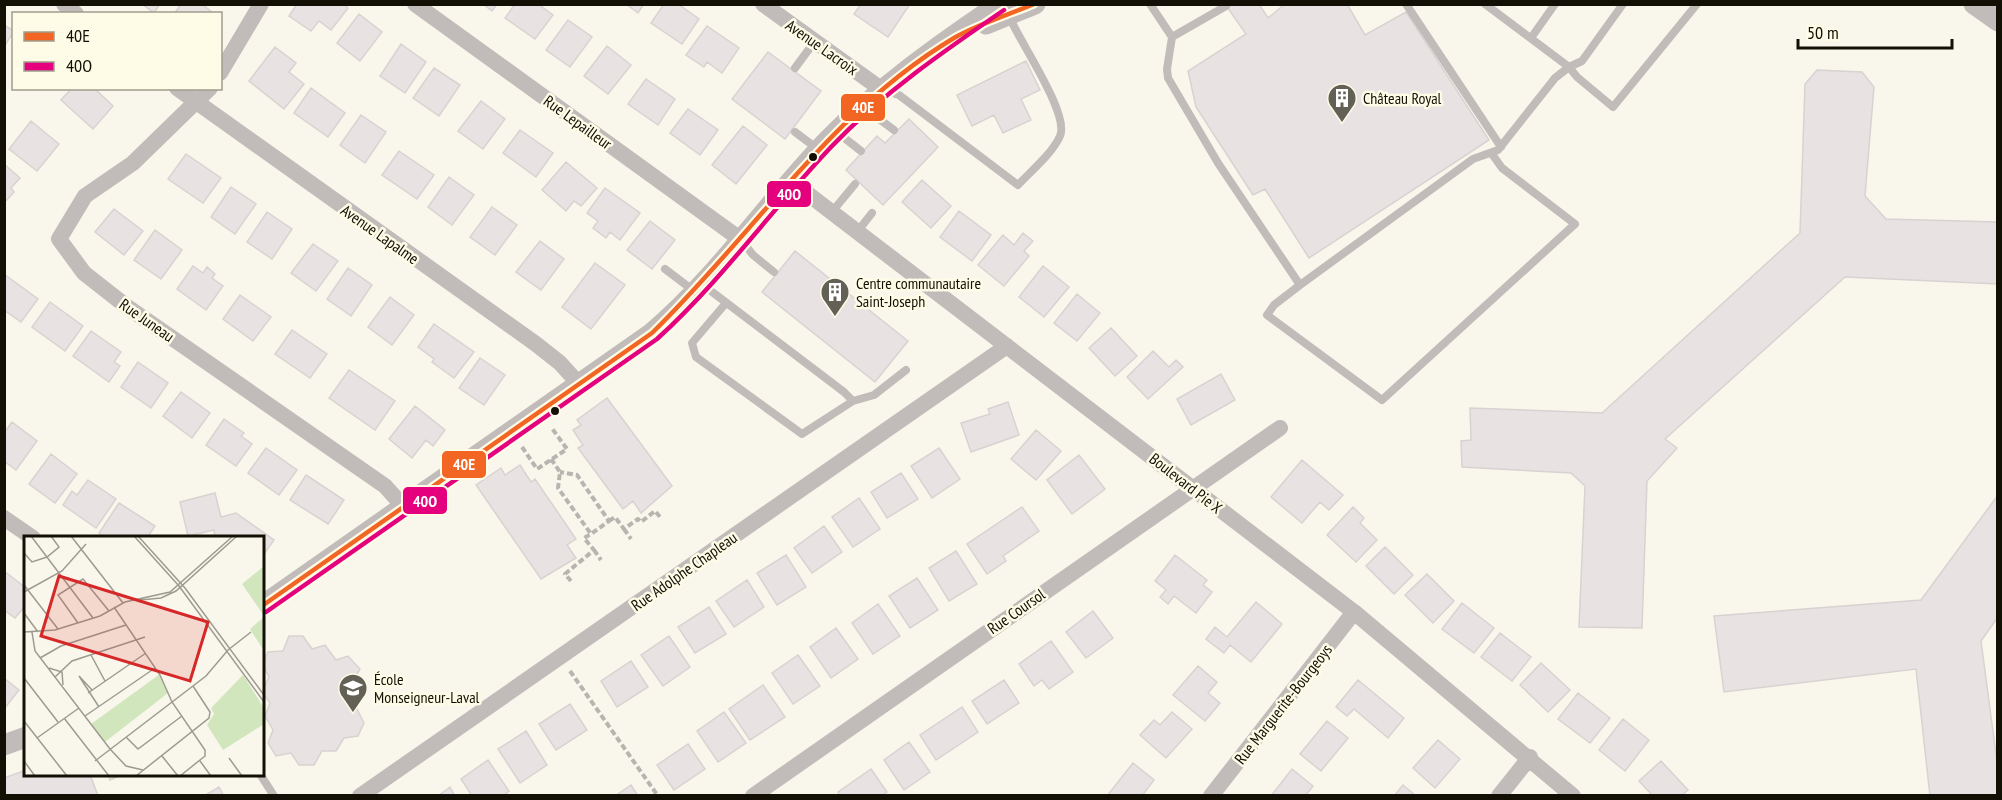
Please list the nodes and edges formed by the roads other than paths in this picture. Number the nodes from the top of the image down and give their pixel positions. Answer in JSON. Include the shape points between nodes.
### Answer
{"nodes":[{"id":1,"x":261,"y":4,"type":"edge"},
{"id":2,"x":415,"y":4,"type":"edge"},
{"id":3,"x":763,"y":4,"type":"edge"},
{"id":4,"x":1035,"y":4,"type":"edge"},
{"id":5,"x":1150,"y":4,"type":"edge"},
{"id":6,"x":1406,"y":4,"type":"edge"},
{"id":7,"x":1485,"y":4,"type":"edge"},
{"id":8,"x":1556,"y":4,"type":"edge"},
{"id":9,"x":1623,"y":4,"type":"edge"},
{"id":10,"x":1697,"y":4,"type":"edge"},
{"id":11,"x":1974,"y":4,"type":"edge"},
{"id":12,"x":1226,"y":6,"type":"dead end"},
{"id":13,"x":1004,"y":8,"type":"edge"},
{"id":14,"x":1998,"y":21,"type":"edge"},
{"id":15,"x":1172,"y":37,"type":"junction"},
{"id":16,"x":1531,"y":38,"type":"junction"},
{"id":17,"x":815,"y":41,"type":"junction"},
{"id":18,"x":1569,"y":67,"type":"junction"},
{"id":19,"x":795,"y":68,"type":"dead end"},
{"id":20,"x":222,"y":70,"type":"edge"},
{"id":21,"x":180,"y":90,"type":"edge"},
{"id":22,"x":208,"y":90,"type":"edge"},
{"id":23,"x":881,"y":90,"type":"junction"},
{"id":24,"x":196,"y":103,"type":"junction"},
{"id":25,"x":862,"y":106,"type":"junction"},
{"id":26,"x":894,"y":130,"type":"dead end"},
{"id":27,"x":795,"y":132,"type":"dead end"},
{"id":28,"x":836,"y":132,"type":"junction"},
{"id":29,"x":1501,"y":147,"type":"junction"},
{"id":30,"x":819,"y":150,"type":"junction"},
{"id":31,"x":861,"y":151,"type":"dead end"},
{"id":32,"x":1492,"y":153,"type":"junction"},
{"id":33,"x":791,"y":181,"type":"junction"},
{"id":34,"x":855,"y":184,"type":"dead end"},
{"id":35,"x":831,"y":213,"type":"junction"},
{"id":36,"x":872,"y":213,"type":"dead end"},
{"id":37,"x":857,"y":232,"type":"junction"},
{"id":38,"x":740,"y":239,"type":"junction"},
{"id":39,"x":664,"y":269,"type":"dead end"},
{"id":40,"x":774,"y":272,"type":"dead end"},
{"id":41,"x":1300,"y":285,"type":"junction"},
{"id":42,"x":697,"y":287,"type":"junction"},
{"id":43,"x":726,"y":303,"type":"junction"},
{"id":44,"x":1008,"y":346,"type":"junction"},
{"id":45,"x":906,"y":370,"type":"dead end"},
{"id":46,"x":579,"y":384,"type":"junction"},
{"id":47,"x":853,"y":401,"type":"junction"},
{"id":48,"x":1280,"y":428,"type":"dead end"},
{"id":49,"x":1192,"y":488,"type":"junction"},
{"id":50,"x":403,"y":506,"type":"junction"},
{"id":51,"x":4,"y":518,"type":"edge"},
{"id":52,"x":31,"y":536,"type":"edge"},
{"id":53,"x":264,"y":605,"type":"edge"},
{"id":54,"x":1354,"y":612,"type":"junction"},
{"id":55,"x":24,"y":738,"type":"edge"},
{"id":56,"x":4,"y":745,"type":"edge"},
{"id":57,"x":1530,"y":757,"type":"junction"},
{"id":58,"x":261,"y":776,"type":"edge"},
{"id":59,"x":274,"y":795,"type":"edge"},
{"id":60,"x":360,"y":795,"type":"edge"},
{"id":61,"x":753,"y":795,"type":"edge"},
{"id":62,"x":1211,"y":795,"type":"edge"},
{"id":63,"x":1499,"y":795,"type":"edge"},
{"id":64,"x":1573,"y":795,"type":"edge"}],
"edges":[{"from":1,"to":20,"type":"street"},
{"from":2,"to":38,"type":"street","name":"Rue Lepailleur"},
{"from":3,"to":17,"type":"street","name":"Avenue Lacroix"},
{"from":4,"to":13,"type":"street"},
{"from":5,"to":15,"type":"lane"},
{"from":6,"to":29,"type":"lane"},
{"from":7,"to":16,"type":"lane"},
{"from":8,"to":16,"type":"lane"},
{"from":9,"to":18,"type":"lane","via":[[1582,61]]},
{"from":10,"to":18,"type":"lane","via":[[1613,107]]},
{"from":11,"to":14,"type":"street"},
{"from":12,"to":15,"type":"lane"},
{"from":13,"to":23,"type":"street","via":[[955,37]]},
{"from":13,"to":23,"type":"lane","via":[[1058,108],[1062,126],[1056,143],[1018,185],[899,95]]},
{"from":15,"to":41,"type":"lane","via":[[1167,69],[1171,84],[1218,163]]},
{"from":16,"to":18,"type":"lane"},
{"from":17,"to":19,"type":"lane"},
{"from":17,"to":23,"type":"street","name":"Avenue Lacroix"},
{"from":18,"to":29,"type":"lane","via":[[1555,78]]},
{"from":21,"to":24,"type":"street","name":"Avenue Lapalme"},
{"from":22,"to":24,"type":"street"},
{"from":23,"to":25,"type":"street"},
{"from":24,"to":46,"type":"street","name":"Avenue Lapalme","via":[[536,344]]},
{"from":24,"to":50,"type":"street","name":"Rue Juneau","via":[[133,162],[85,196],[59,238],[84,273],[385,486]]},
{"from":25,"to":26,"type":"lane"},
{"from":25,"to":28,"type":"street"},
{"from":27,"to":30,"type":"lane"},
{"from":28,"to":30,"type":"street"},
{"from":28,"to":31,"type":"lane"},
{"from":29,"to":32,"type":"lane"},
{"from":30,"to":33,"type":"street"},
{"from":32,"to":41,"type":"lane","via":[[1473,159]]},
{"from":32,"to":41,"type":"lane","via":[[1502,168],[1575,224],[1382,400],[1267,315]]},
{"from":33,"to":35,"type":"street","name":"Boulevard Pie X"},
{"from":33,"to":38,"type":"street"},
{"from":34,"to":35,"type":"lane"},
{"from":35,"to":37,"type":"street","name":"Boulevard Pie X"},
{"from":36,"to":37,"type":"lane"},
{"from":37,"to":44,"type":"street","name":"Boulevard Pie X"},
{"from":38,"to":40,"type":"lane"},
{"from":38,"to":42,"type":"street"},
{"from":39,"to":42,"type":"lane"},
{"from":42,"to":43,"type":"lane"},
{"from":42,"to":46,"type":"street","via":[[642,340]]},
{"from":43,"to":47,"type":"lane"},
{"from":43,"to":47,"type":"lane","via":[[692,343],[696,357],[802,434]]},
{"from":44,"to":49,"type":"street","name":"Boulevard Pie X"},
{"from":44,"to":60,"type":"street","name":"Rue Adolphe Chapleau"},
{"from":45,"to":47,"type":"lane","via":[[879,392]]},
{"from":46,"to":50,"type":"street"},
{"from":48,"to":49,"type":"street","name":"Rue Coursol"},
{"from":49,"to":54,"type":"street","name":"Boulevard Pie X"},
{"from":49,"to":61,"type":"street","name":"Rue Coursol"},
{"from":50,"to":53,"type":"street"},
{"from":51,"to":52,"type":"street"},
{"from":54,"to":57,"type":"street","name":"Boulevard Pie X"},
{"from":54,"to":62,"type":"street","name":"Rue Marguerite-Bourgeoys"},
{"from":55,"to":56,"type":"street"},
{"from":57,"to":63,"type":"street"},
{"from":57,"to":64,"type":"street","name":"Boulevard Pie X"},
{"from":58,"to":59,"type":"lane"}]}
